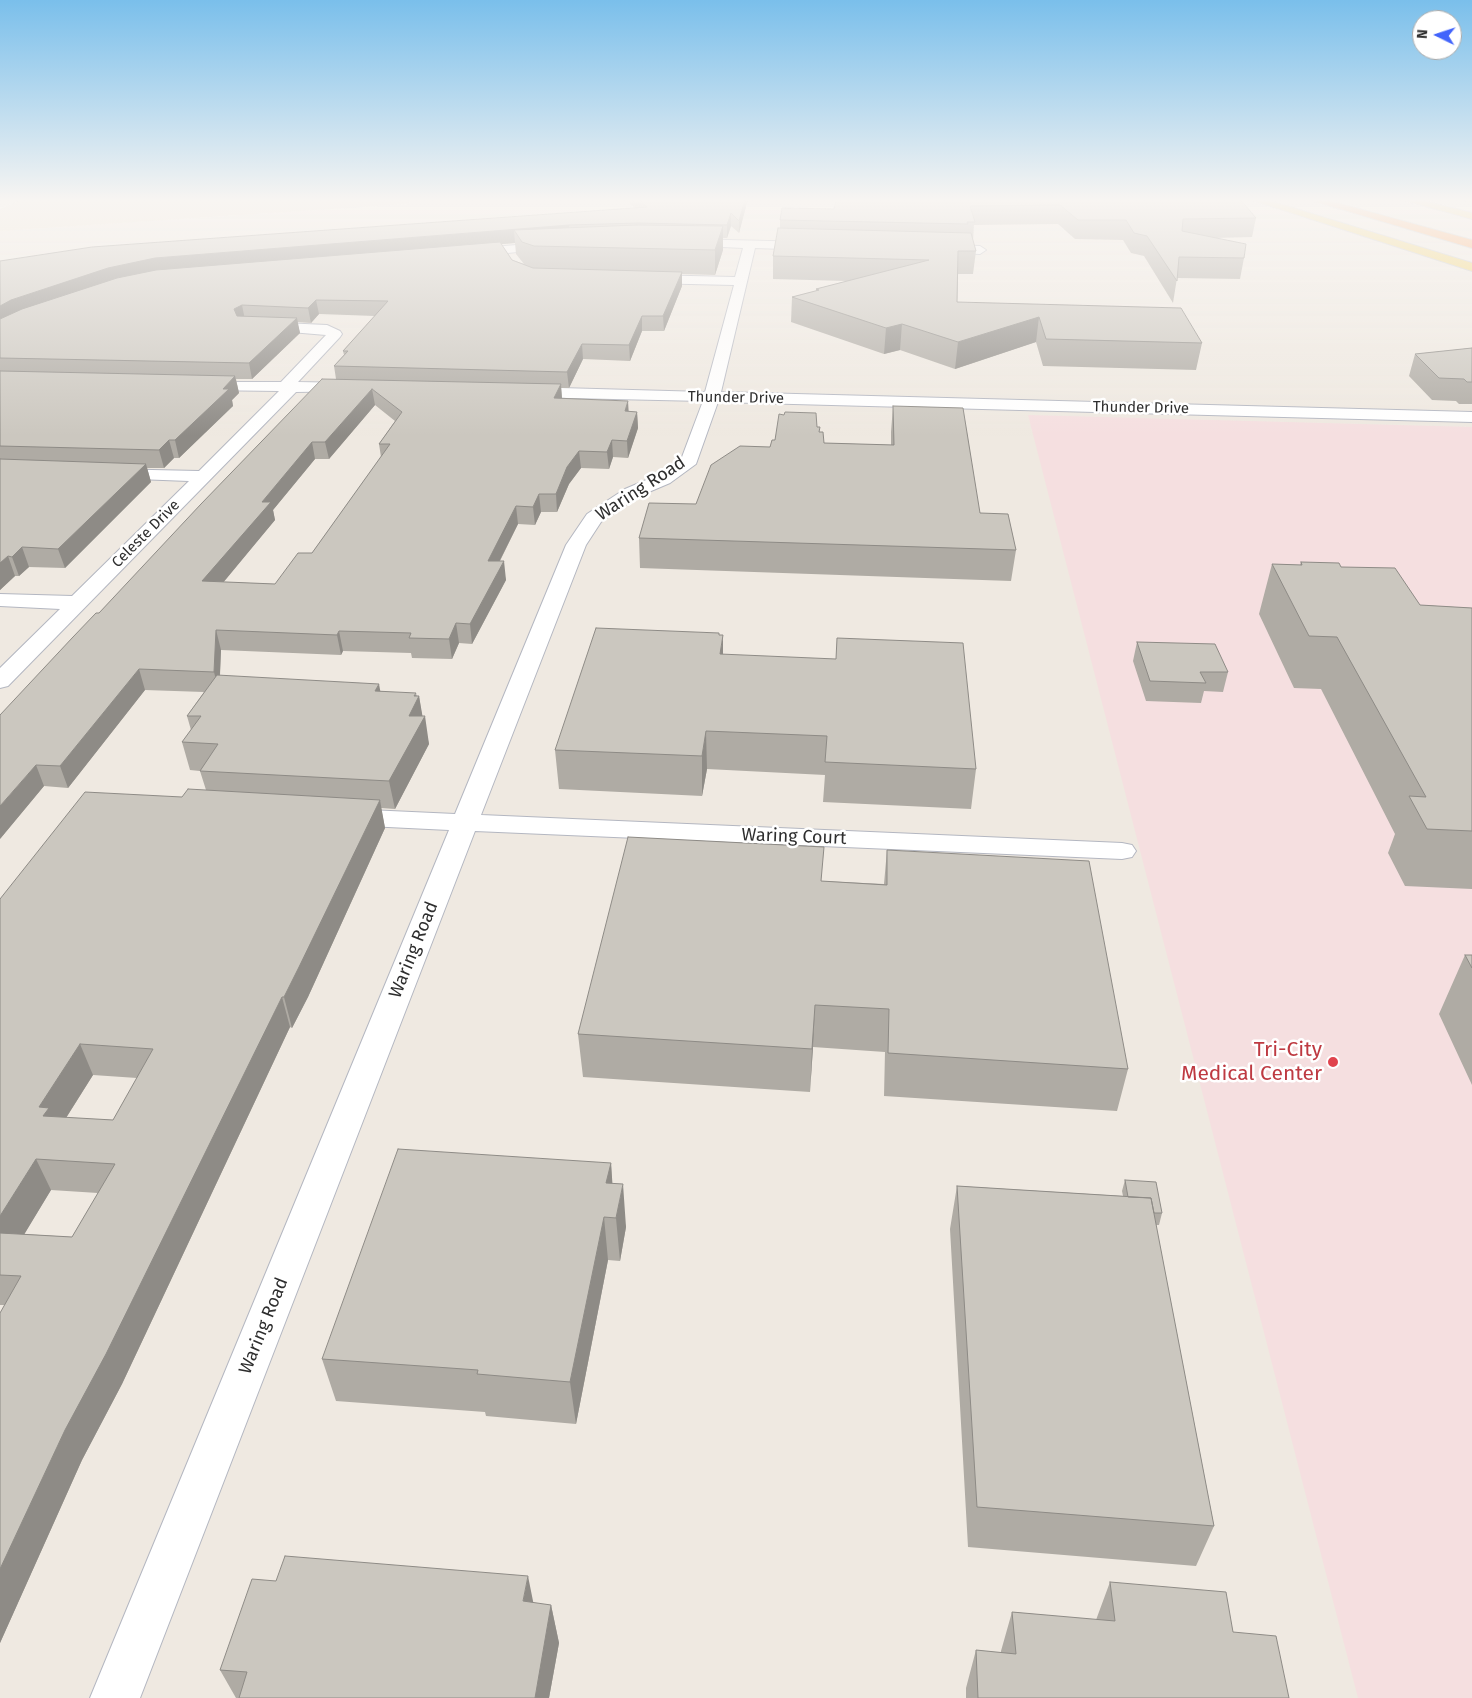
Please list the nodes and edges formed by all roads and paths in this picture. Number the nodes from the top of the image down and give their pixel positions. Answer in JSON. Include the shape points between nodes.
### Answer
{"nodes":[{"id":1,"x":641,"y":278,"type":"edge"},
{"id":2,"x":741,"y":281,"type":"joint"},
{"id":3,"x":245,"y":326,"type":"edge"},
{"id":4,"x":187,"y":384,"type":"edge"},
{"id":5,"x":289,"y":387,"type":"junction"},
{"id":6,"x":367,"y":389,"type":"edge"},
{"id":7,"x":506,"y":392,"type":"edge"},
{"id":8,"x":712,"y":397,"type":"junction"},
{"id":9,"x":1472,"y":416,"type":"edge"},
{"id":10,"x":97,"y":473,"type":"edge"},
{"id":11,"x":204,"y":476,"type":"junction"},
{"id":12,"x":0,"y":600,"type":"edge"},
{"id":13,"x":77,"y":603,"type":"junction"},
{"id":14,"x":0,"y":681,"type":"edge"},
{"id":15,"x":328,"y":815,"type":"edge"},
{"id":16,"x":466,"y":823,"type":"junction"},
{"id":17,"x":1122,"y":851,"type":"dead end"},
{"id":18,"x":115,"y":1698,"type":"edge"}],
"edges":[{"from":1,"to":2,"type":"street"},
{"from":2,"to":8,"type":"street","name":"Waring Road"},
{"from":3,"to":5,"type":"street","name":"Celeste Drive","via":[[316,328],[335,334]]},
{"from":4,"to":5,"type":"street"},
{"from":5,"to":6,"type":"street"},
{"from":5,"to":11,"type":"street","name":"Celeste Drive"},
{"from":7,"to":8,"type":"street","name":"Thunder Drive"},
{"from":8,"to":9,"type":"street","name":"Thunder Drive"},
{"from":8,"to":16,"type":"street","name":"Waring Road","via":[[690,460],[594,518],[576,545]]},
{"from":10,"to":11,"type":"street"},
{"from":11,"to":13,"type":"street","name":"Celeste Drive"},
{"from":12,"to":13,"type":"street"},
{"from":13,"to":14,"type":"street","name":"Celeste Drive"},
{"from":15,"to":16,"type":"street","name":"Waring Court"},
{"from":16,"to":17,"type":"street","name":"Waring Court"},
{"from":16,"to":18,"type":"street","name":"Waring Road"}]}
